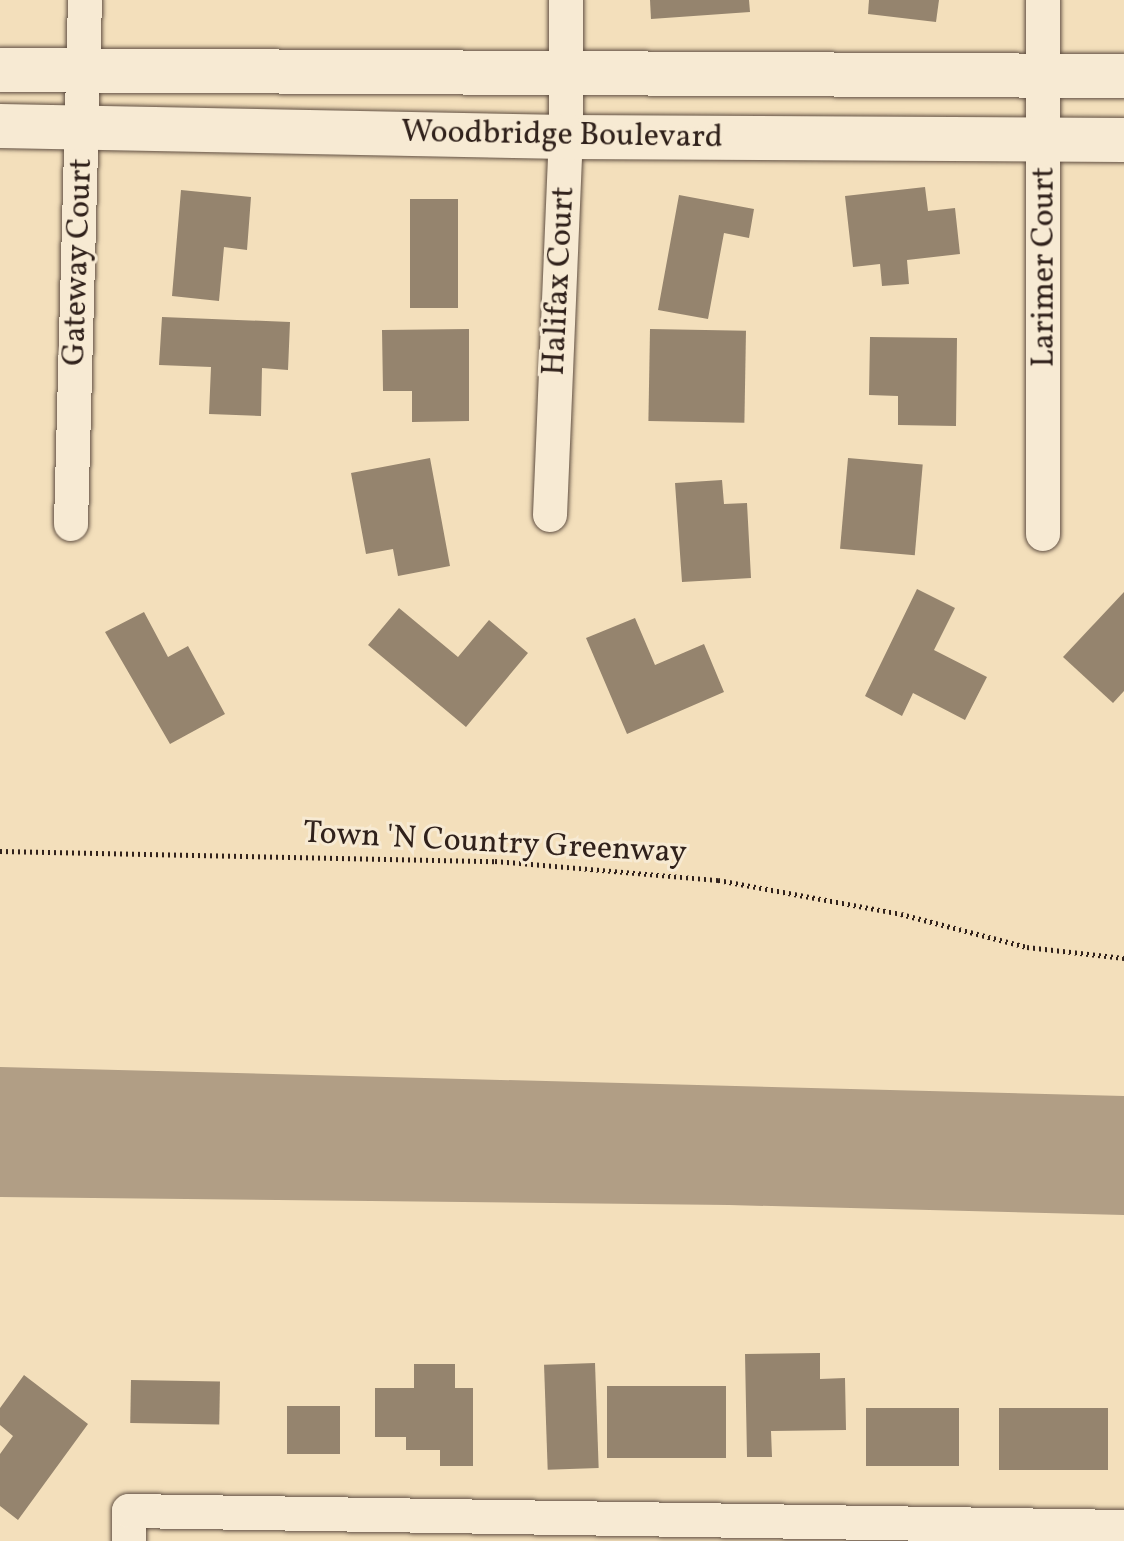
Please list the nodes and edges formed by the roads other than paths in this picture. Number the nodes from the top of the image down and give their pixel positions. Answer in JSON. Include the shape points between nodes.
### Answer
{"nodes":[{"id":1,"x":85,"y":0,"type":"edge"},
{"id":2,"x":566,"y":0,"type":"edge"},
{"id":3,"x":1043,"y":0,"type":"edge"},
{"id":4,"x":0,"y":70,"type":"edge"},
{"id":5,"x":84,"y":70,"type":"junction"},
{"id":6,"x":566,"y":73,"type":"junction"},
{"id":7,"x":1043,"y":76,"type":"junction"},
{"id":8,"x":1124,"y":76,"type":"edge"},
{"id":9,"x":0,"y":126,"type":"edge"},
{"id":10,"x":84,"y":127,"type":"junction"},
{"id":11,"x":566,"y":137,"type":"junction"},
{"id":12,"x":1045,"y":139,"type":"junction"},
{"id":13,"x":1124,"y":140,"type":"edge"},
{"id":14,"x":550,"y":515,"type":"dead end"},
{"id":15,"x":71,"y":524,"type":"dead end"},
{"id":16,"x":1043,"y":534,"type":"dead end"},
{"id":17,"x":129,"y":1526,"type":"edge"},
{"id":18,"x":1124,"y":1527,"type":"edge"}],
"edges":[{"from":1,"to":5,"type":"street","name":"Gateway Court"},
{"from":2,"to":6,"type":"street","name":"Halifax Court"},
{"from":3,"to":7,"type":"street","name":"Larimer Court"},
{"from":4,"to":5,"type":"street","name":"Woodbridge Boulevard"},
{"from":5,"to":6,"type":"street","name":"Woodbridge Boulevard"},
{"from":5,"to":10,"type":"street","name":"Gateway Court"},
{"from":6,"to":7,"type":"street","name":"Woodbridge Boulevard"},
{"from":6,"to":11,"type":"street","name":"Halifax Court"},
{"from":7,"to":8,"type":"street","name":"Woodbridge Boulevard"},
{"from":7,"to":12,"type":"street","name":"Larimer Court"},
{"from":9,"to":10,"type":"street","name":"Woodbridge Boulevard"},
{"from":10,"to":11,"type":"street","name":"Woodbridge Boulevard"},
{"from":10,"to":15,"type":"street","name":"Gateway Court"},
{"from":11,"to":12,"type":"street","name":"Woodbridge Boulevard"},
{"from":11,"to":14,"type":"street","name":"Halifax Court"},
{"from":12,"to":13,"type":"street","name":"Woodbridge Boulevard"},
{"from":12,"to":16,"type":"street","name":"Larimer Court"},
{"from":17,"to":18,"type":"street"}]}
